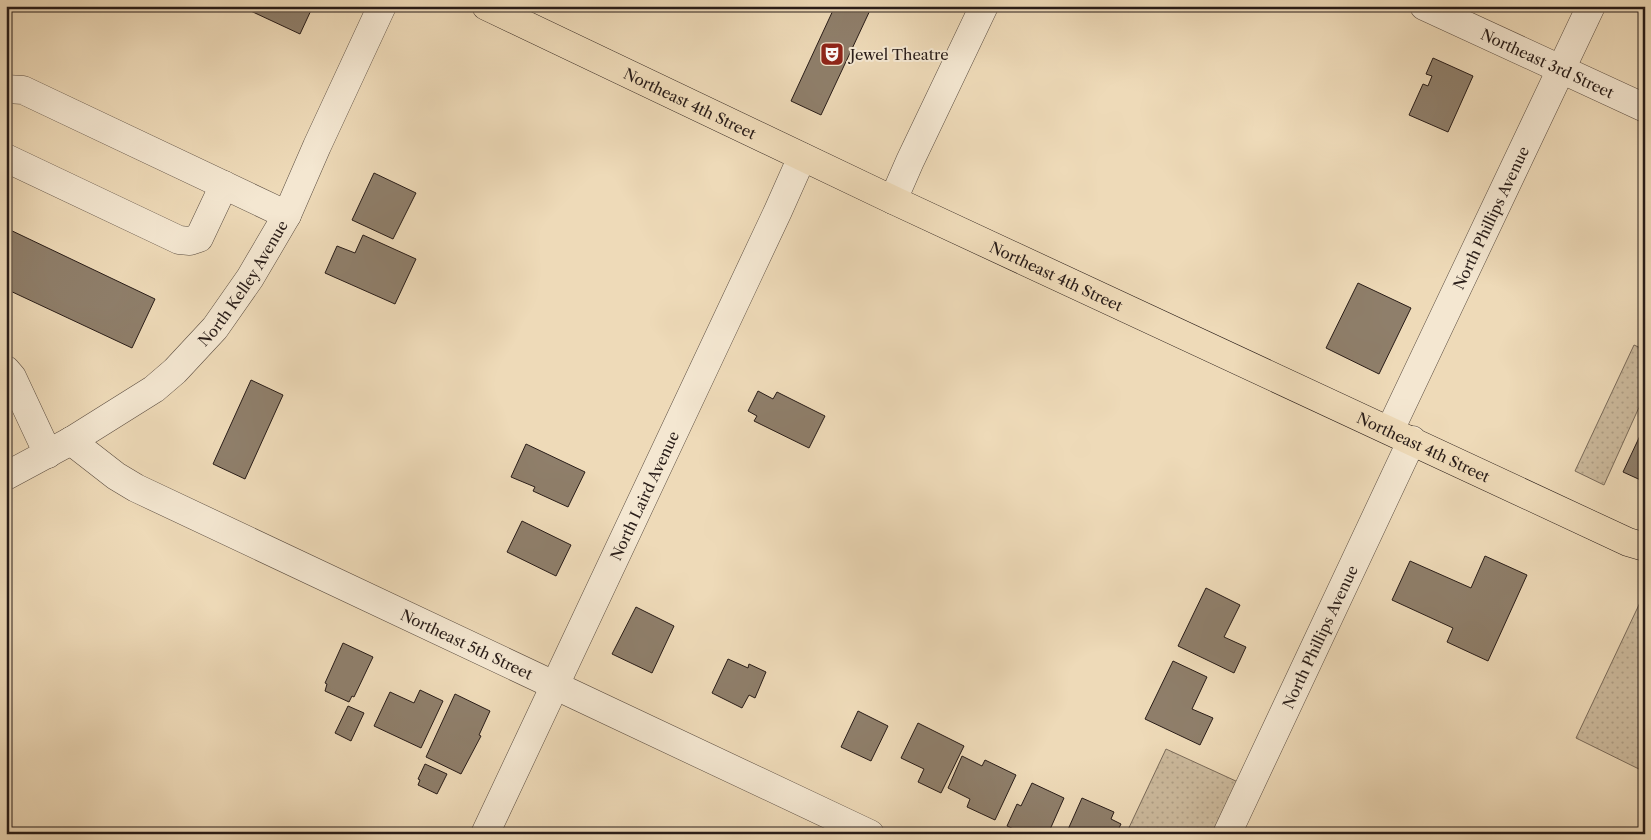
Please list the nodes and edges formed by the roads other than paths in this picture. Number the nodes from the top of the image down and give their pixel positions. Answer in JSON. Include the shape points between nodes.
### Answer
{"nodes":[{"id":1,"x":382,"y":6,"type":"edge"},
{"id":2,"x":486,"y":6,"type":"edge"},
{"id":3,"x":984,"y":6,"type":"edge"},
{"id":4,"x":1424,"y":6,"type":"edge"},
{"id":5,"x":1591,"y":6,"type":"edge"},
{"id":6,"x":1562,"y":70,"type":"junction"},
{"id":7,"x":6,"y":89,"type":"edge"},
{"id":8,"x":1645,"y":108,"type":"edge"},
{"id":9,"x":802,"y":157,"type":"junction"},
{"id":10,"x":6,"y":158,"type":"edge"},
{"id":11,"x":224,"y":185,"type":"junction"},
{"id":12,"x":894,"y":200,"type":"junction"},
{"id":13,"x":287,"y":215,"type":"junction"},
{"id":14,"x":6,"y":370,"type":"edge"},
{"id":15,"x":1401,"y":435,"type":"junction"},
{"id":16,"x":71,"y":441,"type":"junction"},
{"id":17,"x":48,"y":454,"type":"junction"},
{"id":18,"x":6,"y":476,"type":"edge"},
{"id":19,"x":1639,"y":547,"type":"edge"},
{"id":20,"x":555,"y":686,"type":"junction"},
{"id":21,"x":485,"y":834,"type":"edge"},
{"id":22,"x":870,"y":834,"type":"edge"},
{"id":23,"x":1227,"y":834,"type":"edge"}],
"edges":[{"from":1,"to":13,"type":"street","name":"North Kelley Avenue"},
{"from":2,"to":9,"type":"main road","name":"Northeast 4th Street"},
{"from":3,"to":12,"type":"street"},
{"from":4,"to":6,"type":"street","name":"Northeast 3rd Street"},
{"from":5,"to":6,"type":"street","name":"North Phillips Avenue"},
{"from":6,"to":8,"type":"street","name":"Northeast 3rd Street"},
{"from":6,"to":15,"type":"street","name":"North Phillips Avenue"},
{"from":7,"to":11,"type":"street","via":[[23,90]]},
{"from":9,"to":12,"type":"main road","name":"Northeast 4th Street"},
{"from":9,"to":20,"type":"street","name":"North Laird Avenue"},
{"from":10,"to":11,"type":"street","via":[[179,240],[200,238]]},
{"from":11,"to":13,"type":"street"},
{"from":12,"to":15,"type":"main road","name":"Northeast 4th Street"},
{"from":13,"to":16,"type":"street","name":"North Kelley Avenue","via":[[232,306],[175,371]]},
{"from":14,"to":17,"type":"street"},
{"from":15,"to":19,"type":"main road","name":"Northeast 4th Street"},
{"from":15,"to":23,"type":"street","name":"North Phillips Avenue"},
{"from":16,"to":17,"type":"street","name":"North Kelley Avenue"},
{"from":16,"to":20,"type":"street","name":"Northeast 5th Street","via":[[136,488]]},
{"from":17,"to":18,"type":"street","name":"North Kelley Avenue"},
{"from":20,"to":21,"type":"street","name":"North Laird Avenue"},
{"from":20,"to":22,"type":"street","name":"Northeast 5th Street"}]}
